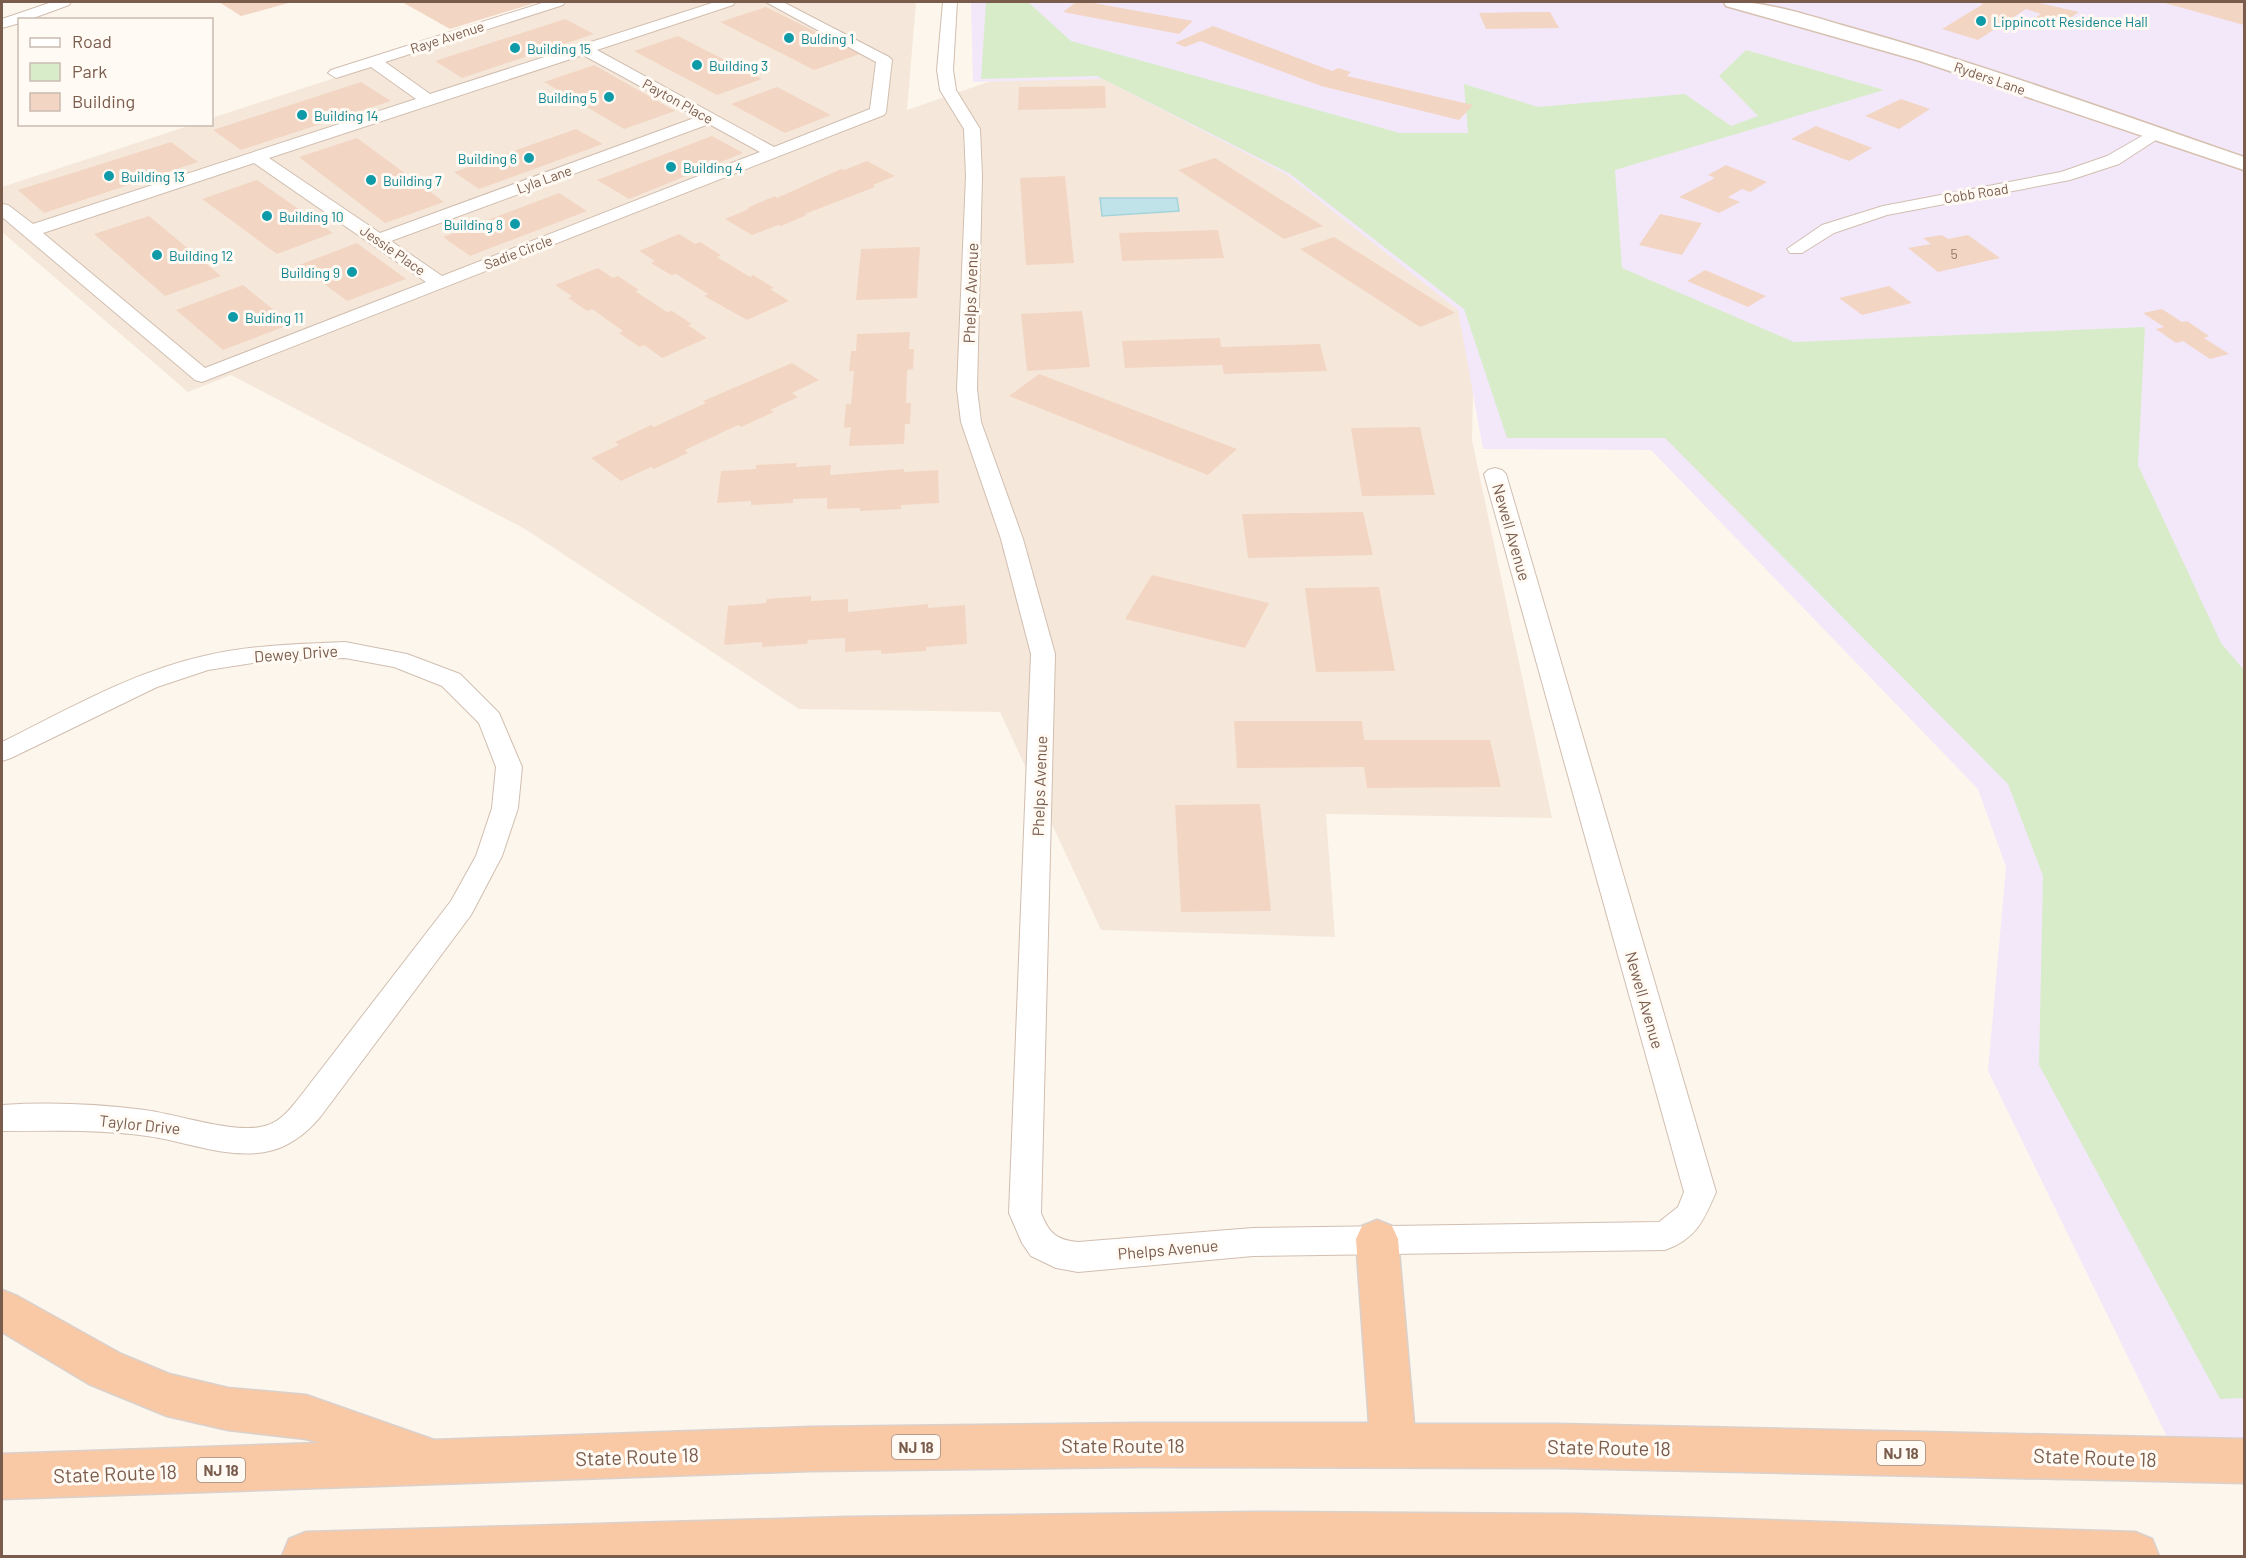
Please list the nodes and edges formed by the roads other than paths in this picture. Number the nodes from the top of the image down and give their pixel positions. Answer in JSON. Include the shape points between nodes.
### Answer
{"nodes":[{"id":1,"x":64,"y":2,"type":"edge"},
{"id":2,"x":558,"y":2,"type":"edge"},
{"id":3,"x":728,"y":2,"type":"edge"},
{"id":4,"x":773,"y":2,"type":"edge"},
{"id":5,"x":950,"y":2,"type":"edge"},
{"id":6,"x":1733,"y":2,"type":"edge"},
{"id":7,"x":18,"y":18,"type":"edge"},
{"id":8,"x":19,"y":18,"type":"edge"},
{"id":9,"x":2,"y":24,"type":"edge"},
{"id":10,"x":584,"y":49,"type":"junction"},
{"id":11,"x":372,"y":61,"type":"junction"},
{"id":12,"x":336,"y":73,"type":"dead end"},
{"id":13,"x":428,"y":100,"type":"junction"},
{"id":14,"x":710,"y":118,"type":"junction"},
{"id":15,"x":2156,"y":134,"type":"junction"},
{"id":16,"x":773,"y":153,"type":"junction"},
{"id":17,"x":257,"y":157,"type":"junction"},
{"id":18,"x":2244,"y":164,"type":"edge"},
{"id":19,"x":2,"y":209,"type":"edge"},
{"id":20,"x":30,"y":231,"type":"junction"},
{"id":21,"x":378,"y":240,"type":"junction"},
{"id":22,"x":1796,"y":249,"type":"dead end"},
{"id":23,"x":440,"y":283,"type":"junction"},
{"id":24,"x":1495,"y":474,"type":"dead end"},
{"id":25,"x":2,"y":752,"type":"edge"},
{"id":26,"x":2,"y":1118,"type":"edge"},
{"id":27,"x":277,"y":1136,"type":"joint"},
{"id":28,"x":1377,"y":1239,"type":"junction"},
{"id":29,"x":2,"y":1310,"type":"edge"},
{"id":30,"x":1393,"y":1444,"type":"junction"},
{"id":31,"x":2244,"y":1461,"type":"edge"},
{"id":32,"x":440,"y":1463,"type":"junction"},
{"id":33,"x":2,"y":1477,"type":"edge"},
{"id":34,"x":2069,"y":1555,"type":"edge"},
{"id":35,"x":306,"y":1557,"type":"edge"},
{"id":36,"x":2135,"y":1557,"type":"edge"}],
"edges":[{"from":1,"to":8,"type":"street"},
{"from":2,"to":11,"type":"street","name":"Raye Avenue"},
{"from":3,"to":10,"type":"street"},
{"from":4,"to":16,"type":"street","name":"Sadie Circle","via":[[884,60],[878,112]]},
{"from":5,"to":28,"type":"street","name":"Phelps Avenue","via":[[945,70],[948,90],[972,129],[967,388],[971,422],[1012,539],[1043,654],[1026,1213],[1031,1232],[1050,1251],[1078,1257],[1253,1242]]},
{"from":6,"to":15,"type":"main road","name":"Ryders Lane","via":[[1846,31]]},
{"from":7,"to":9,"type":"street"},
{"from":10,"to":13,"type":"street"},
{"from":10,"to":14,"type":"street","name":"Payton Place"},
{"from":11,"to":12,"type":"street","name":"Raye Avenue"},
{"from":11,"to":13,"type":"street"},
{"from":13,"to":17,"type":"street"},
{"from":14,"to":16,"type":"street","name":"Payton Place"},
{"from":14,"to":21,"type":"street","name":"Lyla Lane"},
{"from":15,"to":18,"type":"main road","name":"Ryders Lane"},
{"from":15,"to":22,"type":"street","name":"Cobb Road","via":[[2113,160],[2064,176],[1883,211],[1828,229]]},
{"from":16,"to":23,"type":"street","name":"Sadie Circle"},
{"from":17,"to":20,"type":"street"},
{"from":17,"to":21,"type":"street","name":"Jessie Place"},
{"from":19,"to":20,"type":"street","name":"Sadie Circle"},
{"from":20,"to":23,"type":"street","name":"Sadie Circle","via":[[202,376]]},
{"from":21,"to":23,"type":"street","name":"Jessie Place"},
{"from":24,"to":28,"type":"street","name":"Newell Avenue","via":[[1700,1192],[1690,1216],[1665,1236]]},
{"from":25,"to":27,"type":"street","name":"Dewey Drive","via":[[148,681],[206,663],[265,653],[345,650],[399,660],[451,680],[490,719],[509,767],[505,808],[489,856],[461,908],[301,1119]]},
{"from":26,"to":27,"type":"street","name":"Taylor Drive","via":[[148,1123],[254,1141]]},
{"from":28,"to":30,"type":"highway"},
{"from":29,"to":32,"type":"highway","via":[[105,1369],[167,1395],[228,1409],[306,1417]]},
{"from":30,"to":31,"type":"highway","name":"State Route 18","number":"NJ 18"},
{"from":30,"to":32,"type":"highway","name":"State Route 18","number":"NJ 18","via":[[810,1449]]},
{"from":32,"to":33,"type":"highway","name":"State Route 18","number":"NJ 18"},
{"from":34,"to":35,"type":"highway","via":[[1735,1542],[1382,1535],[889,1539]]},
{"from":34,"to":36,"type":"highway"}]}
